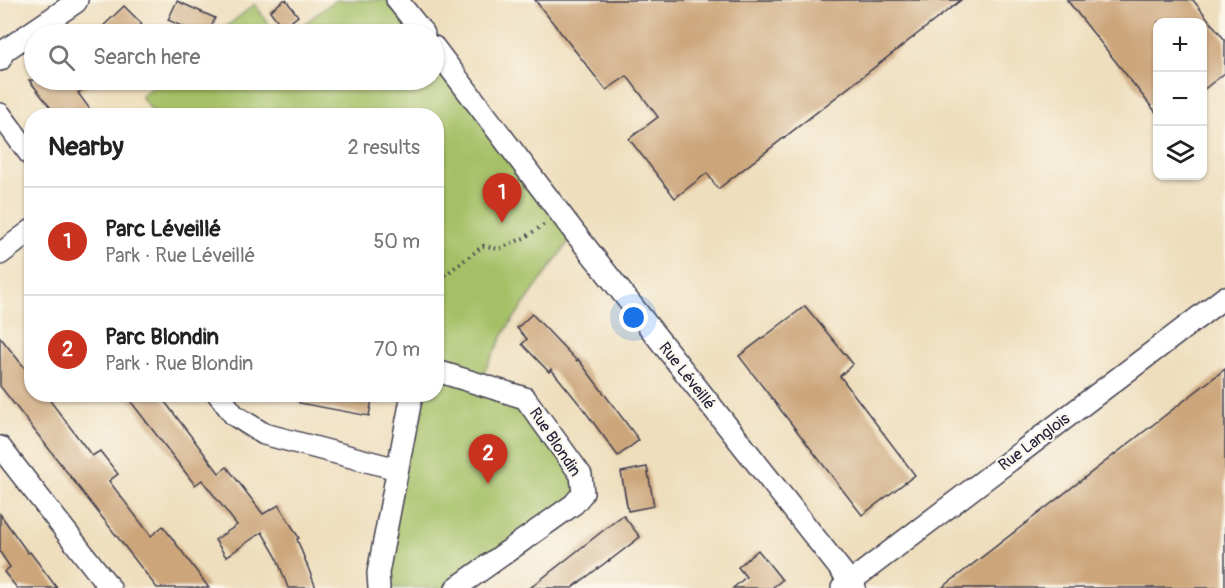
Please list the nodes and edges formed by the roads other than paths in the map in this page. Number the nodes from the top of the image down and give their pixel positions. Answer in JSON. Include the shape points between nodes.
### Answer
{"nodes":[{"id":1,"x":77,"y":0,"type":"edge"},
{"id":2,"x":397,"y":0,"type":"edge"},
{"id":3,"x":44,"y":24,"type":"edge"},
{"id":4,"x":416,"y":24,"type":"edge"},
{"id":5,"x":24,"y":38,"type":"edge"},
{"id":6,"x":0,"y":60,"type":"edge"},
{"id":7,"x":444,"y":60,"type":"edge"},
{"id":8,"x":0,"y":114,"type":"edge"},
{"id":9,"x":24,"y":146,"type":"edge"},
{"id":10,"x":24,"y":236,"type":"edge"},
{"id":11,"x":0,"y":254,"type":"edge"},
{"id":12,"x":1225,"y":297,"type":"edge"},
{"id":13,"x":444,"y":373,"type":"edge"},
{"id":14,"x":224,"y":402,"type":"edge"},
{"id":15,"x":411,"y":402,"type":"edge"},
{"id":16,"x":0,"y":447,"type":"edge"},
{"id":17,"x":398,"y":469,"type":"junction"},
{"id":18,"x":849,"y":586,"type":"edge"},
{"id":19,"x":110,"y":588,"type":"edge"},
{"id":20,"x":379,"y":588,"type":"edge"},
{"id":21,"x":456,"y":588,"type":"edge"}],
"edges":[{"from":1,"to":3,"type":"street"},
{"from":2,"to":4,"type":"street"},
{"from":5,"to":6,"type":"street","via":[[4,51]]},
{"from":7,"to":18,"type":"street","name":"Rue Léveillé"},
{"from":8,"to":9,"type":"street"},
{"from":10,"to":11,"type":"street"},
{"from":12,"to":18,"type":"street","name":"Rue Langlois"},
{"from":13,"to":21,"type":"street","name":"Rue Blondin","via":[[525,398],[581,475],[583,493],[574,504]]},
{"from":14,"to":17,"type":"street","via":[[234,415],[264,434]]},
{"from":15,"to":17,"type":"street"},
{"from":16,"to":19,"type":"street"},
{"from":17,"to":20,"type":"street","via":[[378,573]]}]}
